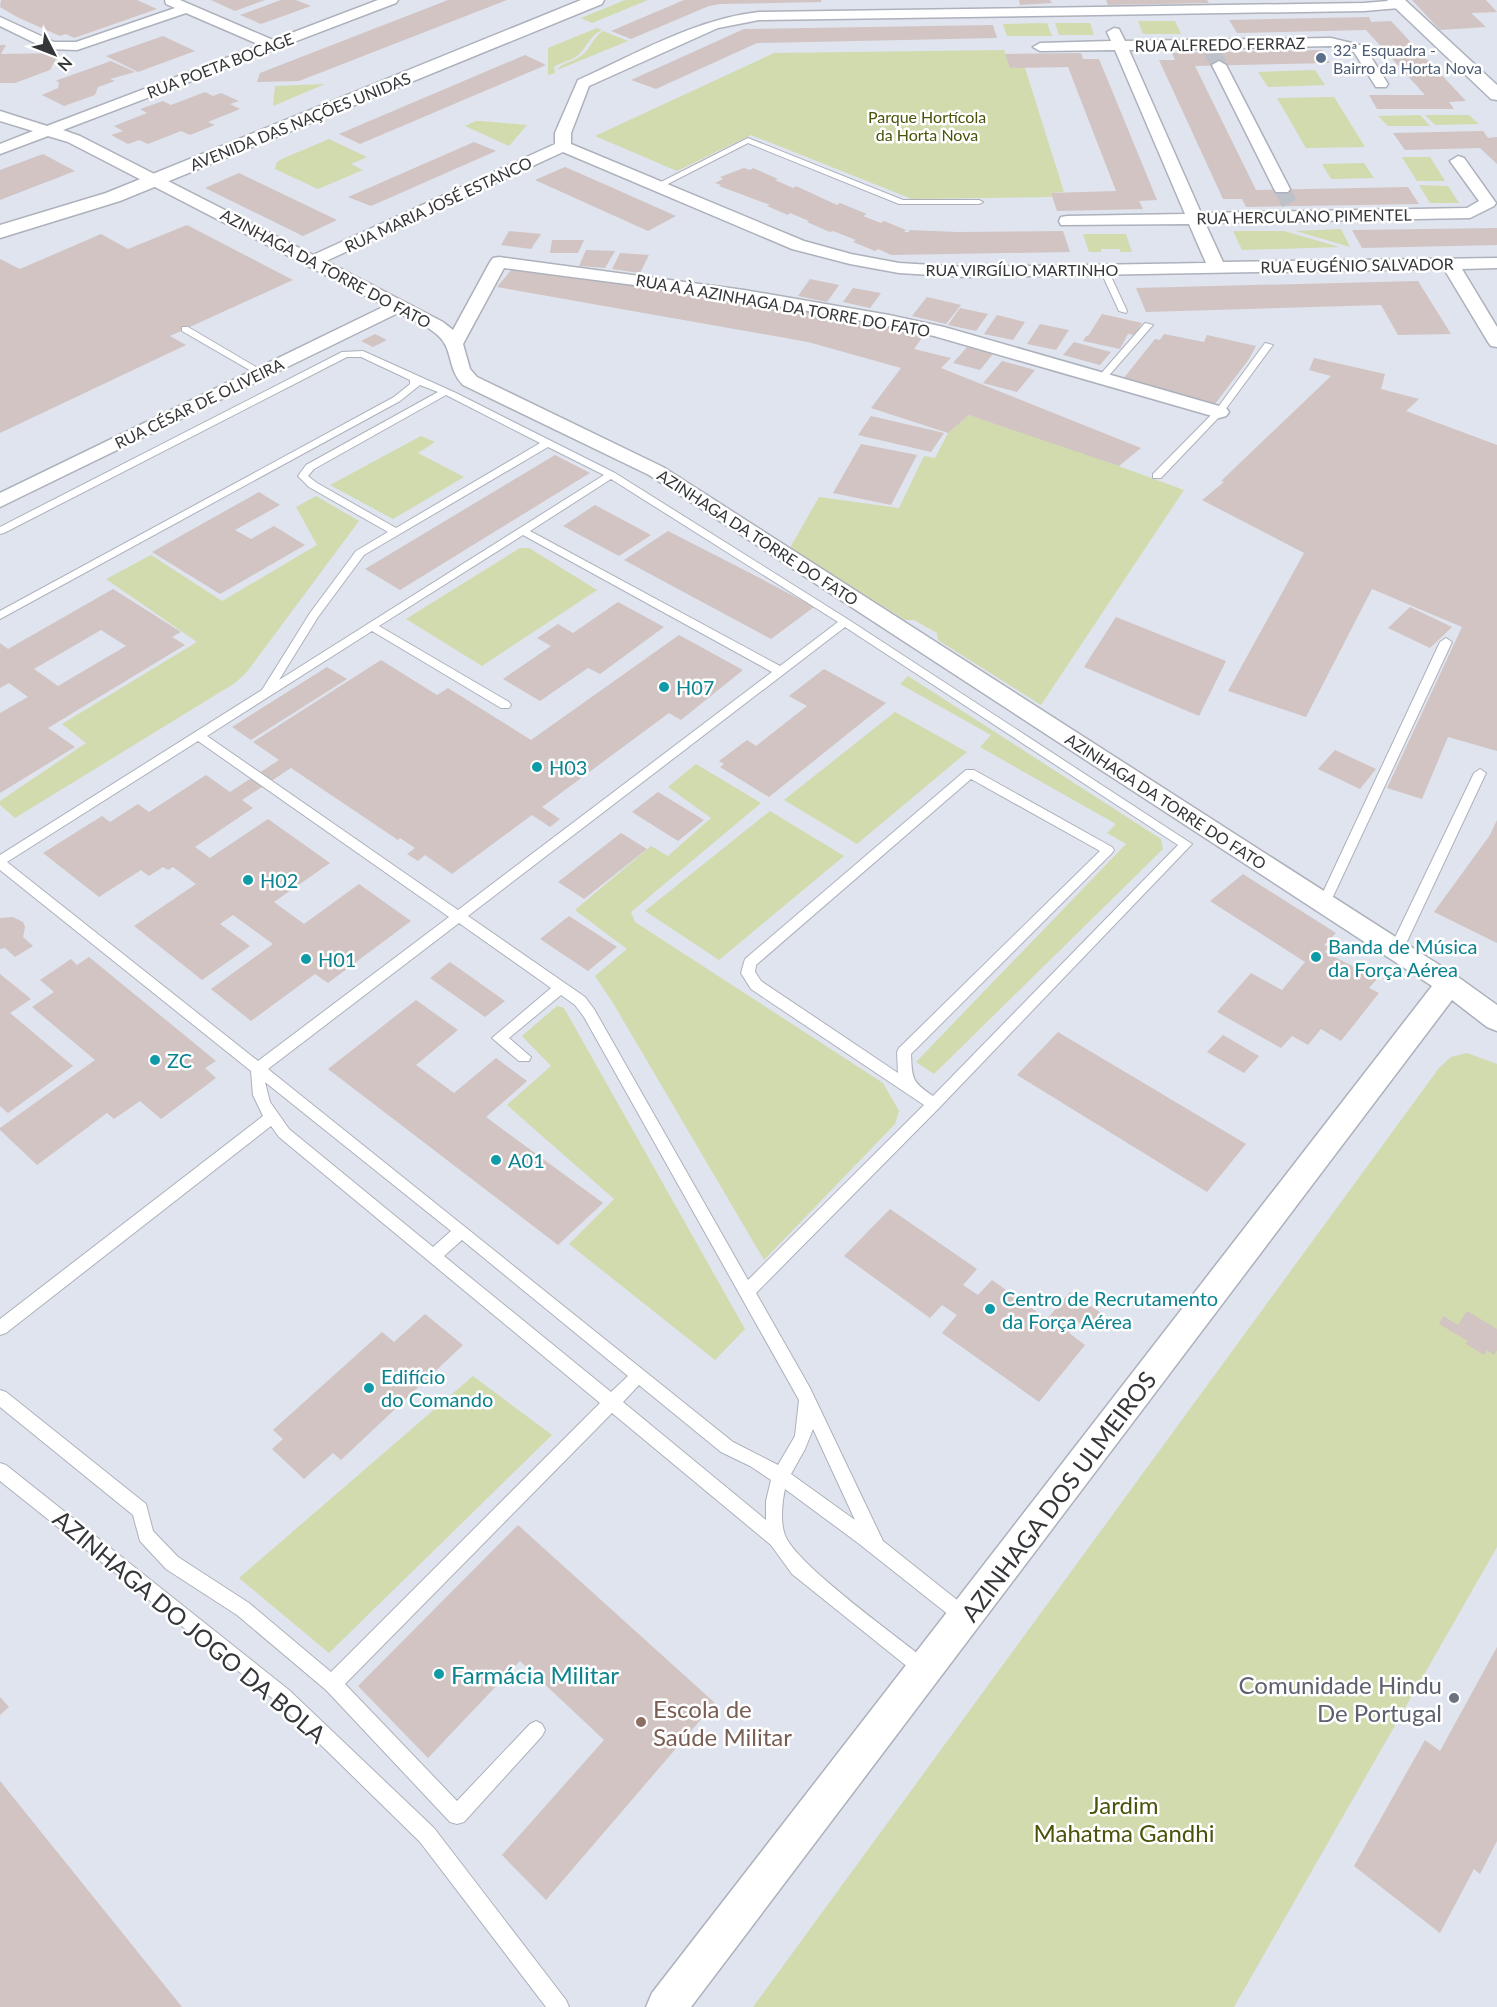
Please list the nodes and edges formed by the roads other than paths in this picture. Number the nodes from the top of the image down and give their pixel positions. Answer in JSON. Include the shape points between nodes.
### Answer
{"nodes":[{"id":1,"x":169,"y":0,"type":"edge"},
{"id":2,"x":391,"y":0,"type":"edge"},
{"id":3,"x":568,"y":0,"type":"edge"},
{"id":4,"x":596,"y":0,"type":"edge"},
{"id":5,"x":1397,"y":2,"type":"edge"},
{"id":6,"x":1219,"y":5,"type":"edge"},
{"id":7,"x":996,"y":6,"type":"edge"},
{"id":8,"x":187,"y":8,"type":"junction"},
{"id":9,"x":1104,"y":11,"type":"junction"},
{"id":10,"x":0,"y":21,"type":"edge"},
{"id":11,"x":19,"y":30,"type":"junction"},
{"id":12,"x":0,"y":31,"type":"edge"},
{"id":13,"x":272,"y":45,"type":"junction"},
{"id":14,"x":1120,"y":46,"type":"junction"},
{"id":15,"x":1040,"y":47,"type":"dead end"},
{"id":16,"x":1213,"y":54,"type":"junction"},
{"id":17,"x":1381,"y":84,"type":"dead end"},
{"id":18,"x":1497,"y":95,"type":"edge"},
{"id":19,"x":0,"y":116,"type":"edge"},
{"id":20,"x":49,"y":130,"type":"junction"},
{"id":21,"x":563,"y":146,"type":"junction"},
{"id":22,"x":0,"y":148,"type":"edge"},
{"id":23,"x":1458,"y":161,"type":"dead end"},
{"id":24,"x":148,"y":176,"type":"junction"},
{"id":25,"x":657,"y":186,"type":"junction"},
{"id":26,"x":1282,"y":189,"type":"tunnel mouth"},
{"id":27,"x":980,"y":202,"type":"dead end"},
{"id":28,"x":0,"y":218,"type":"edge"},
{"id":29,"x":1195,"y":218,"type":"junction"},
{"id":30,"x":1067,"y":221,"type":"dead end"},
{"id":31,"x":0,"y":232,"type":"edge"},
{"id":32,"x":313,"y":261,"type":"junction"},
{"id":33,"x":1497,"y":263,"type":"edge"},
{"id":34,"x":1450,"y":264,"type":"junction"},
{"id":35,"x":1216,"y":267,"type":"junction"},
{"id":36,"x":1104,"y":270,"type":"junction"},
{"id":37,"x":398,"y":306,"type":"junction"},
{"id":38,"x":1123,"y":311,"type":"dead end"},
{"id":39,"x":1148,"y":325,"type":"dead end"},
{"id":40,"x":1492,"y":325,"type":"edge"},
{"id":41,"x":180,"y":332,"type":"dead end"},
{"id":42,"x":455,"y":342,"type":"junction"},
{"id":43,"x":1497,"y":342,"type":"edge"},
{"id":44,"x":1268,"y":345,"type":"dead end"},
{"id":45,"x":257,"y":375,"type":"junction"},
{"id":46,"x":1101,"y":378,"type":"junction"},
{"id":47,"x":414,"y":379,"type":"junction"},
{"id":48,"x":445,"y":392,"type":"junction"},
{"id":49,"x":1219,"y":412,"type":"junction"},
{"id":50,"x":547,"y":443,"type":"junction"},
{"id":51,"x":611,"y":475,"type":"junction"},
{"id":52,"x":1157,"y":476,"type":"dead end"},
{"id":53,"x":0,"y":501,"type":"edge"},
{"id":54,"x":0,"y":531,"type":"edge"},
{"id":55,"x":522,"y":531,"type":"junction"},
{"id":56,"x":396,"y":532,"type":"junction"},
{"id":57,"x":0,"y":616,"type":"edge"},
{"id":58,"x":845,"y":622,"type":"junction"},
{"id":59,"x":371,"y":626,"type":"junction"},
{"id":60,"x":1446,"y":642,"type":"dead end"},
{"id":61,"x":780,"y":671,"type":"junction"},
{"id":62,"x":264,"y":694,"type":"junction"},
{"id":63,"x":505,"y":705,"type":"dead end"},
{"id":64,"x":200,"y":736,"type":"junction"},
{"id":65,"x":1480,"y":772,"type":"dead end"},
{"id":66,"x":0,"y":862,"type":"edge"},
{"id":67,"x":1324,"y":903,"type":"junction"},
{"id":68,"x":459,"y":915,"type":"junction"},
{"id":69,"x":1396,"y":950,"type":"junction"},
{"id":70,"x":1449,"y":984,"type":"junction"},
{"id":71,"x":562,"y":987,"type":"junction"},
{"id":72,"x":1497,"y":1020,"type":"edge"},
{"id":73,"x":524,"y":1057,"type":"dead end"},
{"id":74,"x":258,"y":1069,"type":"junction"},
{"id":75,"x":911,"y":1089,"type":"junction"},
{"id":76,"x":934,"y":1104,"type":"junction"},
{"id":77,"x":272,"y":1117,"type":"junction"},
{"id":78,"x":462,"y":1231,"type":"junction"},
{"id":79,"x":434,"y":1256,"type":"junction"},
{"id":80,"x":746,"y":1293,"type":"junction"},
{"id":81,"x":0,"y":1328,"type":"edge"},
{"id":82,"x":639,"y":1375,"type":"junction"},
{"id":83,"x":804,"y":1393,"type":"junction"},
{"id":84,"x":0,"y":1397,"type":"edge"},
{"id":85,"x":611,"y":1402,"type":"junction"},
{"id":86,"x":0,"y":1471,"type":"edge"},
{"id":87,"x":781,"y":1477,"type":"junction"},
{"id":88,"x":777,"y":1539,"type":"junction"},
{"id":89,"x":877,"y":1547,"type":"junction"},
{"id":90,"x":965,"y":1617,"type":"junction"},
{"id":91,"x":925,"y":1670,"type":"junction"},
{"id":92,"x":332,"y":1684,"type":"junction"},
{"id":93,"x":536,"y":1730,"type":"dead end"},
{"id":94,"x":559,"y":2007,"type":"edge"},
{"id":95,"x":666,"y":2007,"type":"edge"}],
"edges":[{"from":1,"to":8,"type":"street"},
{"from":2,"to":13,"type":"street","name":"RUA POETA BOCAGE"},
{"from":3,"to":24,"type":"main road","name":"AVENIDA DAS NAÇÕES UNIDAS"},
{"from":4,"to":24,"type":"main road","name":"AVENIDA DAS NAÇÕES UNIDAS"},
{"from":5,"to":6,"type":"street","via":[[1364,7]]},
{"from":5,"to":18,"type":"main road"},
{"from":6,"to":9,"type":"street"},
{"from":7,"to":9,"type":"street"},
{"from":7,"to":21,"type":"street","via":[[759,16],[720,22],[583,82],[563,133]]},
{"from":8,"to":11,"type":"street","via":[[77,46],[52,46]]},
{"from":8,"to":13,"type":"street"},
{"from":9,"to":14,"type":"street"},
{"from":10,"to":11,"type":"street"},
{"from":11,"to":12,"type":"street"},
{"from":13,"to":20,"type":"street","name":"RUA POETA BOCAGE"},
{"from":14,"to":15,"type":"street","name":"RUA ALFREDO FERRAZ"},
{"from":14,"to":16,"type":"street","name":"RUA ALFREDO FERRAZ"},
{"from":14,"to":29,"type":"street"},
{"from":16,"to":17,"type":"street","name":"RUA ALFREDO FERRAZ","via":[[1331,42],[1359,49]]},
{"from":16,"to":26,"type":"street"},
{"from":19,"to":20,"type":"street","name":"AZINHAGA DA TORRE DO FATO"},
{"from":20,"to":22,"type":"street","name":"RUA POETA BOCAGE"},
{"from":20,"to":24,"type":"street","name":"AZINHAGA DA TORRE DO FATO"},
{"from":21,"to":25,"type":"street","name":"RUA VIRGÍLIO MARTINHO"},
{"from":21,"to":32,"type":"street","name":"RUA MARIA JOSÉ ESTANCO"},
{"from":23,"to":29,"type":"street","name":"RUA HERCULANO PIMENTEL","via":[[1488,203],[1470,213],[1293,211]]},
{"from":24,"to":28,"type":"main road","name":"AVENIDA DAS NAÇÕES UNIDAS"},
{"from":24,"to":31,"type":"main road","name":"AVENIDA DAS NAÇÕES UNIDAS","via":[[113,197]]},
{"from":24,"to":32,"type":"street","name":"AZINHAGA DA TORRE DO FATO"},
{"from":25,"to":27,"type":"lane","via":[[748,140],[902,202]]},
{"from":25,"to":36,"type":"street","name":"RUA VIRGÍLIO MARTINHO","via":[[798,245],[850,260],[943,271]]},
{"from":29,"to":30,"type":"street","name":"RUA HERCULANO PIMENTEL"},
{"from":29,"to":35,"type":"street"},
{"from":32,"to":37,"type":"street","name":"AZINHAGA DA TORRE DO FATO"},
{"from":33,"to":34,"type":"street","name":"RUA EUGÉNIO SALVADOR"},
{"from":34,"to":35,"type":"street","name":"RUA EUGÉNIO SALVADOR"},
{"from":34,"to":40,"type":"street"},
{"from":35,"to":36,"type":"street","name":"RUA VIRGÍLIO MARTINHO"},
{"from":36,"to":38,"type":"lane"},
{"from":37,"to":42,"type":"street","name":"AZINHAGA DA TORRE DO FATO","via":[[437,326]]},
{"from":37,"to":45,"type":"street","name":"RUA CÉSAR DE OLIVEIRA"},
{"from":39,"to":46,"type":"lane"},
{"from":40,"to":43,"type":"street"},
{"from":41,"to":45,"type":"lane"},
{"from":42,"to":46,"type":"street","name":"RUA A À AZINHAGA DA TORRE DO FATO","via":[[499,262],[722,292],[889,320]]},
{"from":42,"to":67,"type":"street","name":"AZINHAGA DA TORRE DO FATO","via":[[460,372],[470,381],[656,471]]},
{"from":44,"to":49,"type":"lane"},
{"from":45,"to":53,"type":"street","name":"RUA CÉSAR DE OLIVEIRA"},
{"from":46,"to":49,"type":"street","name":"RUA A À AZINHAGA DA TORRE DO FATO"},
{"from":47,"to":48,"type":"lane"},
{"from":47,"to":54,"type":"lane","via":[[363,354],[345,354]]},
{"from":47,"to":57,"type":"lane","via":[[415,385],[397,399]]},
{"from":48,"to":50,"type":"lane"},
{"from":48,"to":56,"type":"lane","via":[[310,467],[303,476]]},
{"from":49,"to":52,"type":"lane"},
{"from":50,"to":51,"type":"lane"},
{"from":50,"to":56,"type":"lane"},
{"from":51,"to":55,"type":"lane"},
{"from":51,"to":58,"type":"lane"},
{"from":55,"to":59,"type":"lane"},
{"from":55,"to":61,"type":"lane"},
{"from":56,"to":62,"type":"lane","via":[[360,553],[351,564]]},
{"from":58,"to":61,"type":"lane"},
{"from":58,"to":76,"type":"lane","via":[[1186,844]]},
{"from":59,"to":62,"type":"lane"},
{"from":59,"to":63,"type":"lane"},
{"from":60,"to":67,"type":"lane"},
{"from":61,"to":68,"type":"lane"},
{"from":62,"to":64,"type":"lane"},
{"from":64,"to":66,"type":"lane"},
{"from":64,"to":68,"type":"lane"},
{"from":65,"to":69,"type":"lane"},
{"from":66,"to":74,"type":"lane"},
{"from":67,"to":69,"type":"street","name":"AZINHAGA DA TORRE DO FATO"},
{"from":68,"to":71,"type":"lane"},
{"from":68,"to":74,"type":"lane"},
{"from":69,"to":70,"type":"street","name":"AZINHAGA DA TORRE DO FATO"},
{"from":70,"to":72,"type":"street","name":"AZINHAGA DA TORRE DO FATO"},
{"from":70,"to":90,"type":"street","name":"AZINHAGA DOS ULMEIROS"},
{"from":71,"to":73,"type":"lane","via":[[499,1038]]},
{"from":71,"to":80,"type":"lane","via":[[589,1013]]},
{"from":74,"to":77,"type":"lane","via":[[256,1082]]},
{"from":74,"to":78,"type":"lane"},
{"from":75,"to":75,"type":"lane","via":[[905,1076],[904,1052],[1108,850],[970,773],[750,963],[748,973],[756,985]]},
{"from":75,"to":76,"type":"lane"},
{"from":76,"to":80,"type":"lane"},
{"from":77,"to":79,"type":"lane","via":[[284,1133]]},
{"from":77,"to":81,"type":"lane"},
{"from":78,"to":79,"type":"lane"},
{"from":78,"to":82,"type":"lane"},
{"from":79,"to":85,"type":"lane"},
{"from":80,"to":83,"type":"lane"},
{"from":82,"to":85,"type":"lane"},
{"from":82,"to":87,"type":"lane","via":[[727,1447]]},
{"from":83,"to":87,"type":"lane","via":[[807,1421],[802,1443]]},
{"from":83,"to":89,"type":"lane"},
{"from":84,"to":92,"type":"lane","via":[[140,1510],[146,1535],[172,1563],[243,1609]]},
{"from":85,"to":88,"type":"lane"},
{"from":85,"to":92,"type":"lane"},
{"from":86,"to":94,"type":"lane","name":"AZINHAGA DO JOGO DA BOLA","via":[[283,1696],[427,1835]]},
{"from":87,"to":88,"type":"lane","via":[[775,1497]]},
{"from":87,"to":89,"type":"lane"},
{"from":88,"to":91,"type":"lane","via":[[798,1568]]},
{"from":89,"to":90,"type":"lane"},
{"from":90,"to":91,"type":"street","name":"AZINHAGA DOS ULMEIROS"},
{"from":91,"to":95,"type":"street","name":"AZINHAGA DOS ULMEIROS"},
{"from":92,"to":93,"type":"lane","via":[[458,1815]]}]}
